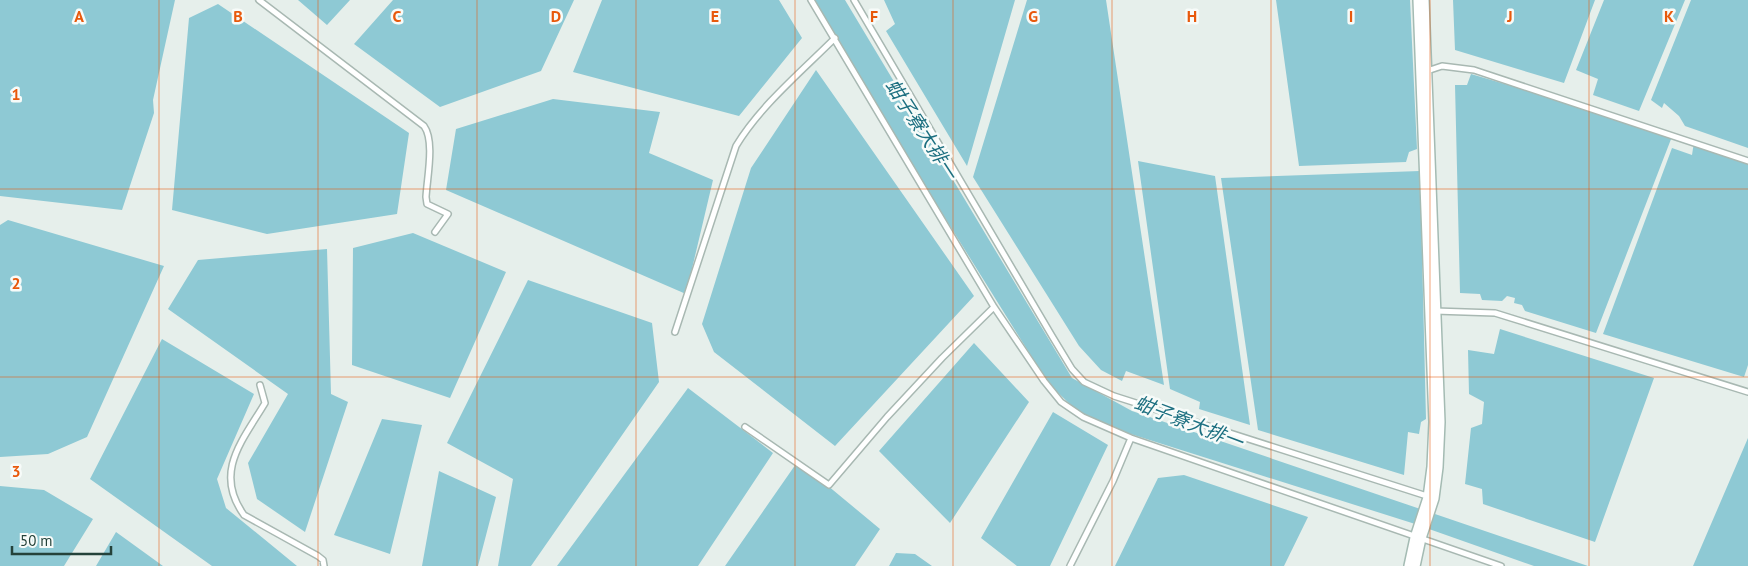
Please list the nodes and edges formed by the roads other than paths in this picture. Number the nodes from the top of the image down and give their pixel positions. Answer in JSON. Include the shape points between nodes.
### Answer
{"nodes":[{"id":1,"x":259,"y":0,"type":"edge"},
{"id":2,"x":810,"y":0,"type":"edge"},
{"id":3,"x":854,"y":0,"type":"edge"},
{"id":4,"x":1421,"y":0,"type":"edge"},
{"id":5,"x":835,"y":38,"type":"junction"},
{"id":6,"x":1424,"y":71,"type":"junction"},
{"id":7,"x":1748,"y":161,"type":"edge"},
{"id":8,"x":435,"y":232,"type":"dead end"},
{"id":9,"x":994,"y":307,"type":"junction"},
{"id":10,"x":1433,"y":311,"type":"junction"},
{"id":11,"x":675,"y":332,"type":"dead end"},
{"id":12,"x":260,"y":385,"type":"dead end"},
{"id":13,"x":1748,"y":392,"type":"edge"},
{"id":14,"x":745,"y":427,"type":"dead end"},
{"id":15,"x":1131,"y":438,"type":"junction"},
{"id":16,"x":1431,"y":498,"type":"junction"},
{"id":17,"x":1418,"y":538,"type":"junction"},
{"id":18,"x":324,"y":566,"type":"edge"},
{"id":19,"x":1070,"y":566,"type":"edge"},
{"id":20,"x":1412,"y":566,"type":"edge"},
{"id":21,"x":1501,"y":566,"type":"edge"}],
"edges":[{"from":1,"to":8,"type":"lane","via":[[424,126],[429,144],[427,204],[448,214]]},
{"from":2,"to":5,"type":"lane"},
{"from":3,"to":16,"type":"lane","via":[[1052,336],[1084,382],[1114,396]]},
{"from":4,"to":6,"type":"street"},
{"from":5,"to":9,"type":"lane"},
{"from":5,"to":11,"type":"lane","via":[[745,130],[736,146]]},
{"from":6,"to":7,"type":"lane","via":[[1442,66],[1474,70]]},
{"from":6,"to":10,"type":"street"},
{"from":9,"to":14,"type":"lane","via":[[887,417],[830,485]]},
{"from":9,"to":15,"type":"lane","via":[[1061,402],[1083,417]]},
{"from":10,"to":13,"type":"lane","via":[[1495,313]]},
{"from":10,"to":16,"type":"street","via":[[1437,422],[1436,467]]},
{"from":12,"to":18,"type":"lane","via":[[265,403],[231,464],[236,504],[244,515],[318,556]]},
{"from":15,"to":17,"type":"lane"},
{"from":15,"to":19,"type":"lane"},
{"from":16,"to":17,"type":"street"},
{"from":17,"to":20,"type":"street"},
{"from":17,"to":21,"type":"lane"}]}
